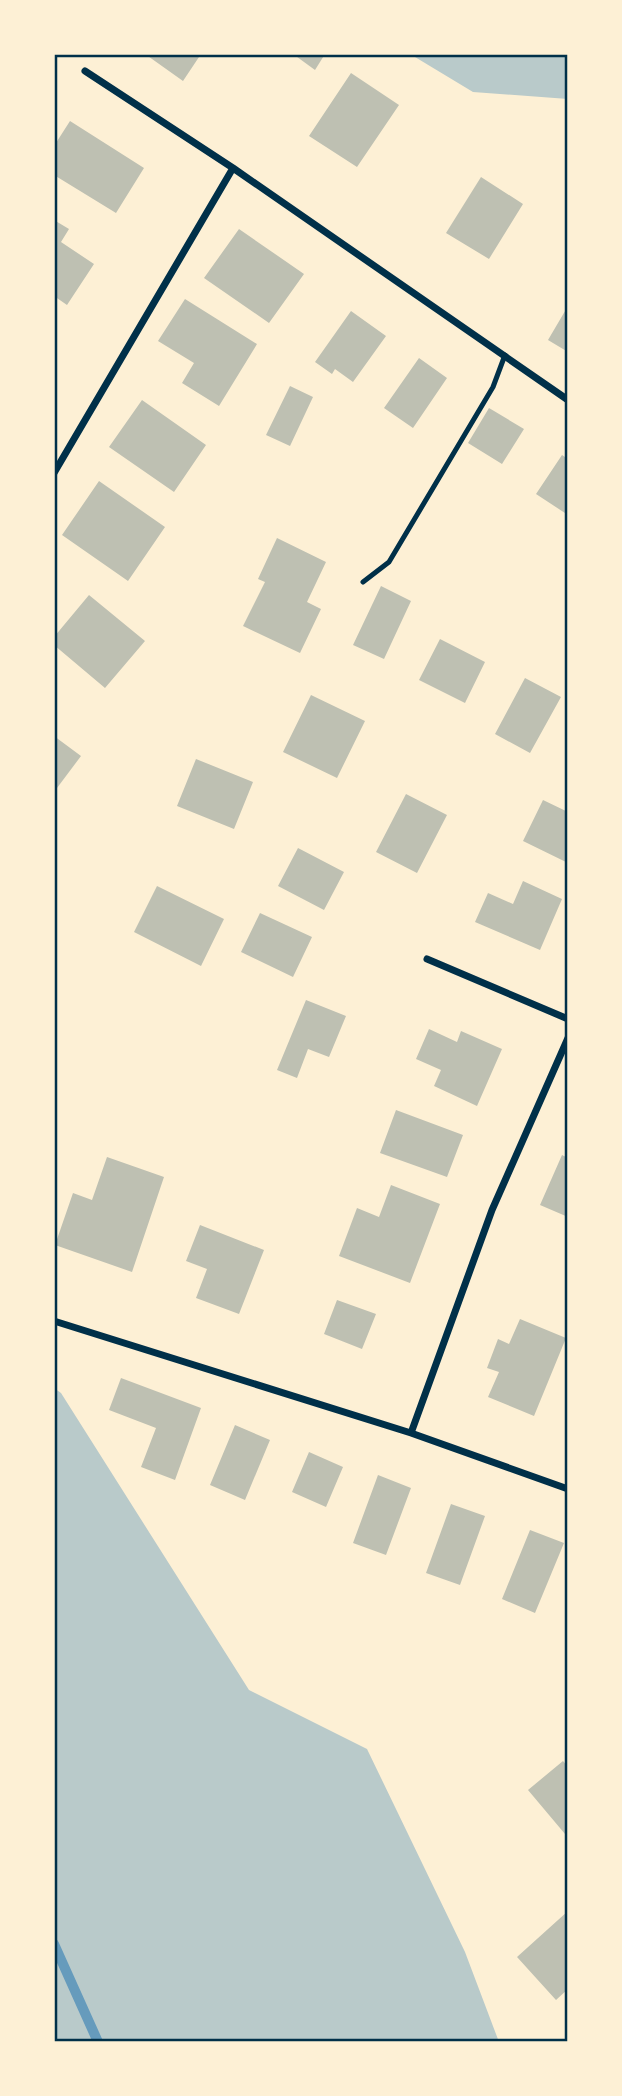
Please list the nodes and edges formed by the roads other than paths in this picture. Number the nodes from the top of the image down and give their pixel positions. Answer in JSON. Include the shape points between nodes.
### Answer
{"nodes":[{"id":1,"x":85,"y":71,"type":"dead end"},
{"id":2,"x":233,"y":168,"type":"junction"},
{"id":3,"x":505,"y":355,"type":"junction"},
{"id":4,"x":568,"y":400,"type":"edge"},
{"id":5,"x":54,"y":473,"type":"edge"},
{"id":6,"x":363,"y":582,"type":"dead end"},
{"id":7,"x":427,"y":959,"type":"dead end"},
{"id":8,"x":568,"y":1019,"type":"edge"},
{"id":9,"x":568,"y":1038,"type":"edge"},
{"id":10,"x":54,"y":1321,"type":"edge"},
{"id":11,"x":411,"y":1433,"type":"junction"},
{"id":12,"x":568,"y":1489,"type":"edge"}],
"edges":[{"from":1,"to":2,"type":"street"},
{"from":2,"to":3,"type":"street"},
{"from":2,"to":5,"type":"street"},
{"from":3,"to":4,"type":"street"},
{"from":3,"to":6,"type":"lane","via":[[493,387],[389,562]]},
{"from":7,"to":8,"type":"street"},
{"from":9,"to":11,"type":"street","via":[[492,1210]]},
{"from":10,"to":11,"type":"street"},
{"from":11,"to":12,"type":"street"}]}
